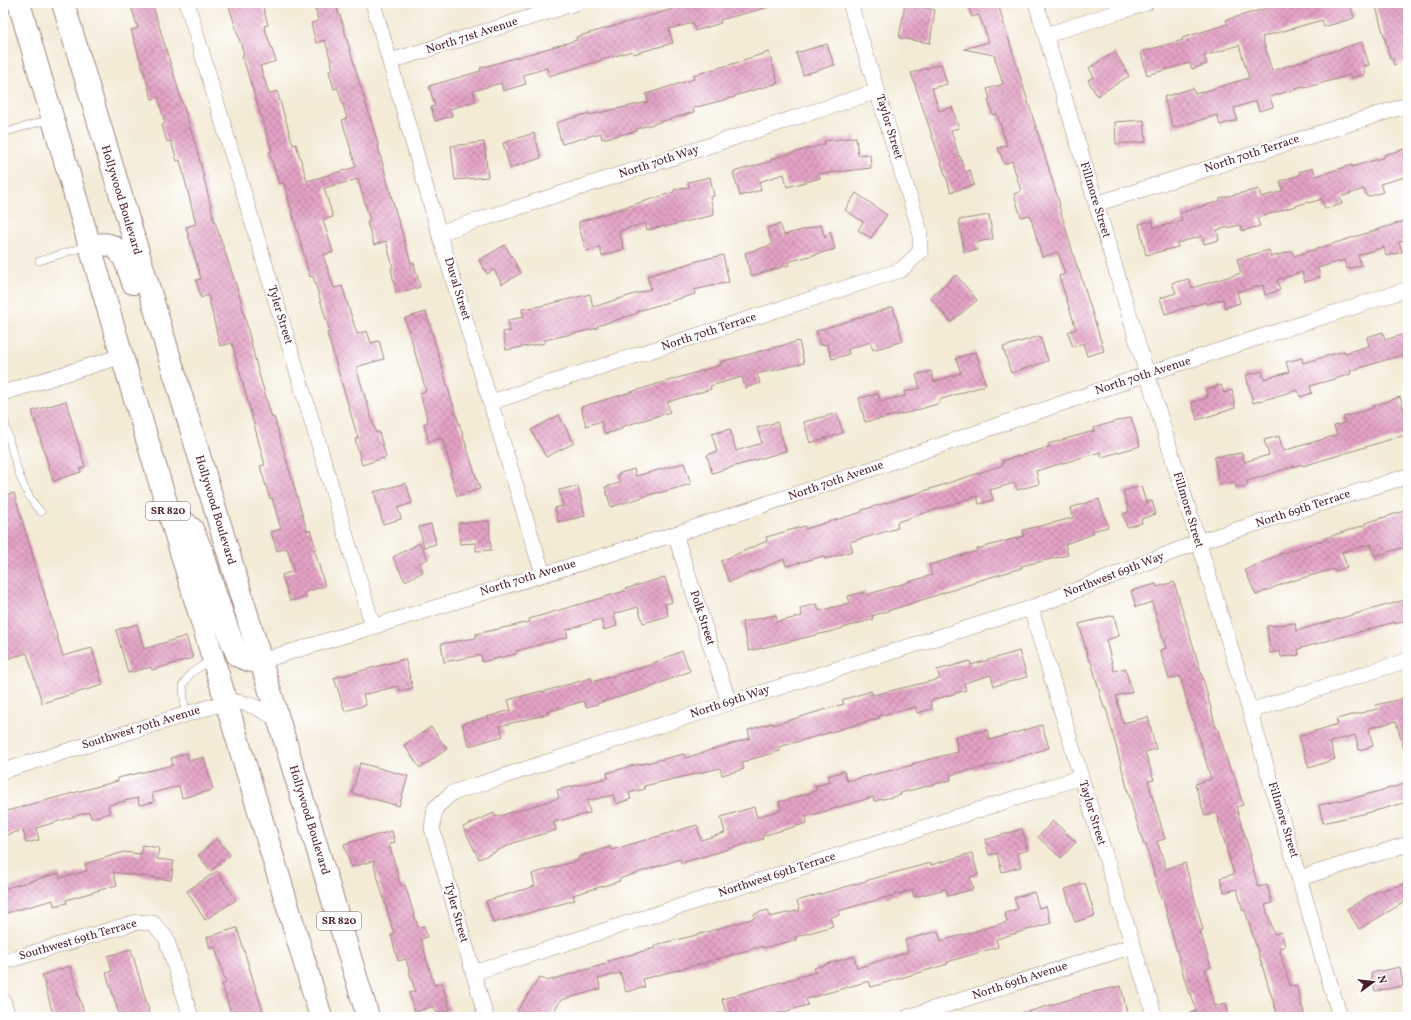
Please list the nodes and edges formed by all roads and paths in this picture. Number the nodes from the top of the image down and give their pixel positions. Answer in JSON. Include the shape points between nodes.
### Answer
{"nodes":[{"id":1,"x":19,"y":3,"type":"edge"},
{"id":2,"x":63,"y":3,"type":"edge"},
{"id":3,"x":187,"y":3,"type":"edge"},
{"id":4,"x":373,"y":3,"type":"edge"},
{"id":5,"x":576,"y":3,"type":"edge"},
{"id":6,"x":850,"y":3,"type":"edge"},
{"id":7,"x":1036,"y":3,"type":"edge"},
{"id":8,"x":1146,"y":3,"type":"edge"},
{"id":9,"x":1046,"y":35,"type":"junction"},
{"id":10,"x":391,"y":61,"type":"junction"},
{"id":11,"x":878,"y":91,"type":"junction"},
{"id":12,"x":1408,"y":105,"type":"edge"},
{"id":13,"x":53,"y":118,"type":"junction"},
{"id":14,"x":3,"y":133,"type":"edge"},
{"id":15,"x":1096,"y":204,"type":"junction"},
{"id":16,"x":440,"y":233,"type":"junction"},
{"id":17,"x":90,"y":246,"type":"junction"},
{"id":18,"x":920,"y":252,"type":"joint"},
{"id":19,"x":39,"y":261,"type":"dead end"},
{"id":20,"x":1408,"y":289,"type":"edge"},
{"id":21,"x":122,"y":356,"type":"junction"},
{"id":22,"x":1146,"y":374,"type":"junction"},
{"id":23,"x":175,"y":377,"type":"junction"},
{"id":24,"x":3,"y":393,"type":"edge"},
{"id":25,"x":491,"y":402,"type":"junction"},
{"id":26,"x":3,"y":416,"type":"edge"},
{"id":27,"x":1408,"y":476,"type":"edge"},
{"id":28,"x":167,"y":506,"type":"junction"},
{"id":29,"x":41,"y":512,"type":"dead end"},
{"id":30,"x":675,"y":534,"type":"junction"},
{"id":31,"x":1198,"y":542,"type":"junction"},
{"id":32,"x":544,"y":573,"type":"junction"},
{"id":33,"x":1031,"y":608,"type":"junction"},
{"id":34,"x":373,"y":626,"type":"junction"},
{"id":35,"x":213,"y":659,"type":"junction"},
{"id":36,"x":1408,"y":660,"type":"edge"},
{"id":37,"x":261,"y":661,"type":"junction"},
{"id":38,"x":226,"y":702,"type":"junction"},
{"id":39,"x":729,"y":703,"type":"junction"},
{"id":40,"x":1250,"y":711,"type":"junction"},
{"id":41,"x":185,"y":714,"type":"junction"},
{"id":42,"x":278,"y":719,"type":"junction"},
{"id":43,"x":3,"y":770,"type":"edge"},
{"id":44,"x":1080,"y":777,"type":"junction"},
{"id":45,"x":435,"y":808,"type":"joint"},
{"id":46,"x":1408,"y":844,"type":"edge"},
{"id":47,"x":1300,"y":878,"type":"junction"},
{"id":48,"x":1133,"y":946,"type":"junction"},
{"id":49,"x":3,"y":962,"type":"edge"},
{"id":50,"x":473,"y":973,"type":"junction"},
{"id":51,"x":3,"y":1000,"type":"edge"},
{"id":52,"x":8,"y":1017,"type":"edge"},
{"id":53,"x":191,"y":1017,"type":"edge"},
{"id":54,"x":321,"y":1017,"type":"edge"},
{"id":55,"x":368,"y":1017,"type":"edge"},
{"id":56,"x":486,"y":1017,"type":"edge"},
{"id":57,"x":908,"y":1017,"type":"edge"},
{"id":58,"x":1155,"y":1017,"type":"edge"},
{"id":59,"x":1340,"y":1017,"type":"edge"}],
"edges":[{"from":1,"to":13,"type":"highway","number":"SR 820"},
{"from":2,"to":23,"type":"highway","name":"Hollywood Boulevard","number":"SR 820"},
{"from":3,"to":34,"type":"street","name":"Tyler Street"},
{"from":4,"to":10,"type":"street","name":"Duval Street"},
{"from":5,"to":10,"type":"street","name":"North 71st Avenue"},
{"from":6,"to":11,"type":"street","name":"Taylor Street"},
{"from":7,"to":9,"type":"street","name":"Fillmore Street"},
{"from":8,"to":9,"type":"street"},
{"from":9,"to":15,"type":"street","name":"Fillmore Street"},
{"from":10,"to":16,"type":"street","name":"Duval Street"},
{"from":11,"to":16,"type":"street","name":"North 70th Way"},
{"from":11,"to":18,"type":"street","name":"Taylor Street","via":[[920,231]]},
{"from":12,"to":15,"type":"street","name":"North 70th Terrace"},
{"from":13,"to":14,"type":"lane"},
{"from":13,"to":17,"type":"highway","number":"SR 820"},
{"from":15,"to":22,"type":"street","name":"Fillmore Street"},
{"from":16,"to":25,"type":"street","name":"Duval Street"},
{"from":17,"to":19,"type":"lane"},
{"from":17,"to":21,"type":"highway","number":"SR 820"},
{"from":17,"to":23,"type":"highway","via":[[109,245],[127,262],[160,373]]},
{"from":18,"to":25,"type":"street","name":"North 70th Terrace","via":[[901,270]]},
{"from":20,"to":22,"type":"street","name":"North 70th Avenue"},
{"from":21,"to":24,"type":"street"},
{"from":21,"to":28,"type":"highway","number":"SR 820"},
{"from":22,"to":30,"type":"street","name":"North 70th Avenue"},
{"from":22,"to":31,"type":"street","name":"Fillmore Street"},
{"from":23,"to":37,"type":"highway","name":"Hollywood Boulevard","number":"SR 820"},
{"from":25,"to":32,"type":"street","name":"Duval Street"},
{"from":26,"to":29,"type":"lane","via":[[22,483]]},
{"from":27,"to":31,"type":"street","name":"North 69th Terrace"},
{"from":28,"to":35,"type":"highway","number":"SR 820"},
{"from":28,"to":37,"type":"highway","via":[[192,529],[238,656],[251,661]]},
{"from":30,"to":32,"type":"street","name":"North 70th Avenue"},
{"from":30,"to":39,"type":"street","name":"Polk Street"},
{"from":31,"to":33,"type":"street","name":"Northwest 69th Way"},
{"from":31,"to":40,"type":"street","name":"Fillmore Street"},
{"from":32,"to":34,"type":"street","name":"North 70th Avenue"},
{"from":33,"to":39,"type":"street","name":"North 69th Way"},
{"from":33,"to":44,"type":"street","name":"Taylor Street"},
{"from":34,"to":37,"type":"street","name":"North 70th Avenue"},
{"from":35,"to":38,"type":"highway","number":"SR 820"},
{"from":35,"to":41,"type":"lane","via":[[192,674],[183,685]]},
{"from":36,"to":40,"type":"street"},
{"from":37,"to":42,"type":"highway","name":"Hollywood Boulevard","number":"SR 820"},
{"from":38,"to":41,"type":"street","name":"Southwest 70th Avenue"},
{"from":38,"to":42,"type":"street","name":"Southwest 70th Avenue","via":[[246,702]]},
{"from":38,"to":54,"type":"highway","number":"SR 820"},
{"from":39,"to":45,"type":"street","name":"North 69th Way","via":[[452,793]]},
{"from":40,"to":47,"type":"street","name":"Fillmore Street"},
{"from":41,"to":43,"type":"street","name":"Southwest 70th Avenue"},
{"from":42,"to":55,"type":"highway","name":"Hollywood Boulevard","number":"SR 820"},
{"from":44,"to":48,"type":"street","name":"Taylor Street"},
{"from":44,"to":50,"type":"street","name":"Northwest 69th Terrace"},
{"from":45,"to":50,"type":"street","name":"Tyler Street","via":[[432,828]]},
{"from":46,"to":47,"type":"street"},
{"from":47,"to":59,"type":"street","name":"Fillmore Street"},
{"from":48,"to":57,"type":"street","name":"North 69th Avenue"},
{"from":48,"to":58,"type":"street","name":"Taylor Street"},
{"from":49,"to":53,"type":"street","name":"Southwest 69th Terrace","via":[[137,922],[153,922],[166,938]]},
{"from":50,"to":56,"type":"street","name":"Tyler Street"},
{"from":51,"to":52,"type":"street"}]}
